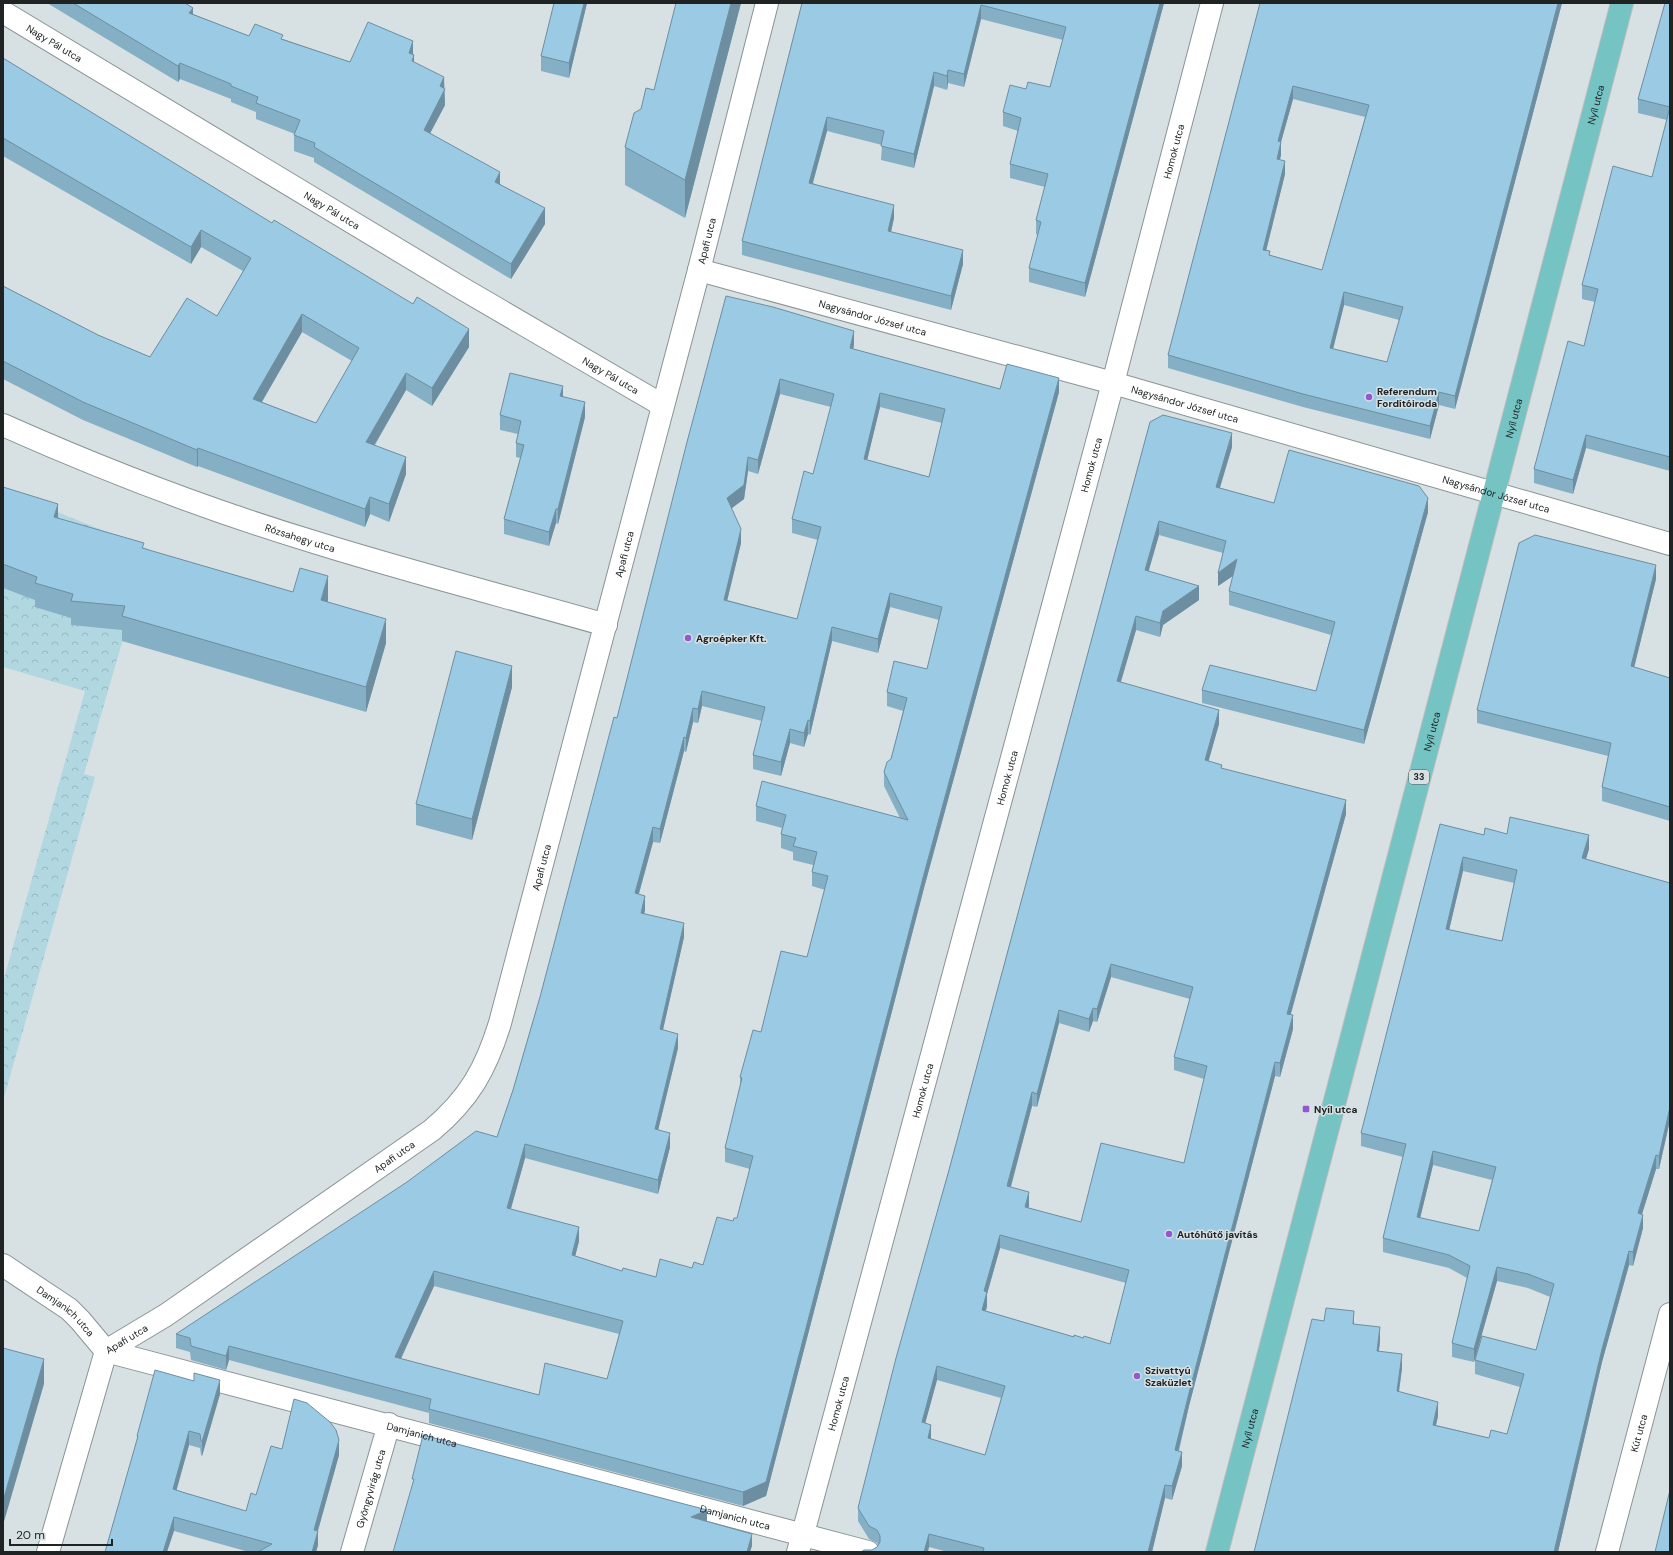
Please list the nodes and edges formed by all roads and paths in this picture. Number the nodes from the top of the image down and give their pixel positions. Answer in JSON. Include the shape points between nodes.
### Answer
{"nodes":[{"id":1,"x":767,"y":3,"type":"edge"},
{"id":2,"x":1212,"y":3,"type":"edge"},
{"id":3,"x":1622,"y":3,"type":"edge"},
{"id":4,"x":3,"y":12,"type":"edge"},
{"id":5,"x":699,"y":270,"type":"junction"},
{"id":6,"x":1113,"y":383,"type":"junction"},
{"id":7,"x":662,"y":405,"type":"junction"},
{"id":8,"x":3,"y":425,"type":"edge"},
{"id":9,"x":1493,"y":493,"type":"junction"},
{"id":10,"x":1670,"y":544,"type":"edge"},
{"id":11,"x":606,"y":625,"type":"junction"},
{"id":12,"x":3,"y":1265,"type":"edge"},
{"id":13,"x":1670,"y":1314,"type":"edge"},
{"id":14,"x":106,"y":1351,"type":"junction"},
{"id":15,"x":389,"y":1424,"type":"junction"},
{"id":16,"x":801,"y":1544,"type":"edge"},
{"id":17,"x":48,"y":1552,"type":"edge"},
{"id":18,"x":352,"y":1552,"type":"edge"},
{"id":19,"x":868,"y":1552,"type":"edge"},
{"id":20,"x":1216,"y":1552,"type":"edge"},
{"id":21,"x":1607,"y":1552,"type":"edge"}],
"edges":[{"from":1,"to":5,"type":"street","name":"Apafi utca"},
{"from":2,"to":6,"type":"street","name":"Homok utca"},
{"from":3,"to":9,"type":"main road","name":"Nyíl utca","number":"33"},
{"from":4,"to":7,"type":"street","name":"Nagy Pál utca"},
{"from":5,"to":6,"type":"street","name":"Nagysándor József utca"},
{"from":5,"to":7,"type":"street","name":"Apafi utca"},
{"from":6,"to":9,"type":"street","name":"Nagysándor József utca"},
{"from":6,"to":16,"type":"street","name":"Homok utca"},
{"from":7,"to":11,"type":"street","name":"Apafi utca"},
{"from":8,"to":11,"type":"street","name":"Rózsahegy utca","via":[[99,466],[268,527]]},
{"from":9,"to":10,"type":"street","name":"Nagysándor József utca"},
{"from":9,"to":20,"type":"main road","name":"Nyíl utca","number":"33"},
{"from":11,"to":14,"type":"street","name":"Apafi utca","via":[[500,1024],[486,1063],[469,1092],[448,1117],[420,1139],[166,1315]]},
{"from":12,"to":14,"type":"street","name":"Damjanich utca","via":[[69,1309]]},
{"from":13,"to":21,"type":"street","name":"Kút utca"},
{"from":14,"to":15,"type":"street","name":"Damjanich utca"},
{"from":14,"to":17,"type":"street","name":"Apafi utca"},
{"from":15,"to":16,"type":"street","name":"Damjanich utca"},
{"from":15,"to":18,"type":"street","name":"Gyöngyvirág utca"},
{"from":16,"to":19,"type":"street","name":"Damjanich utca"}]}
